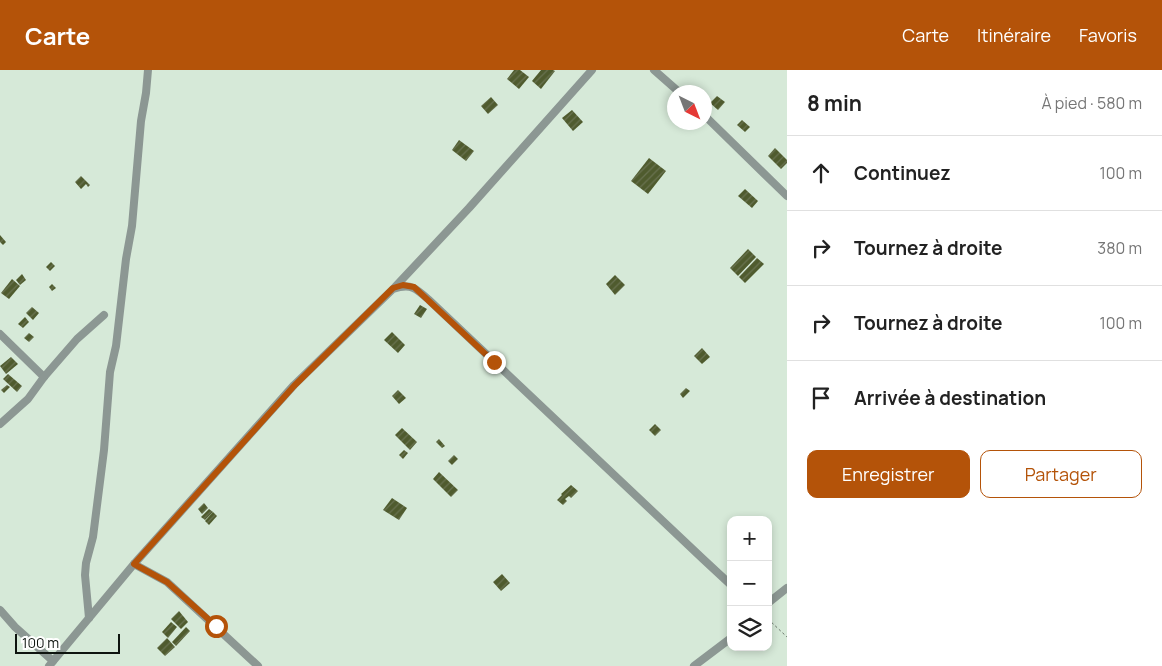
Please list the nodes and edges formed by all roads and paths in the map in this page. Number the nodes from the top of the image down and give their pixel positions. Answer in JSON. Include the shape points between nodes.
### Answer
{"nodes":[{"id":1,"x":148,"y":70,"type":"edge"},
{"id":2,"x":592,"y":70,"type":"edge"},
{"id":3,"x":654,"y":70,"type":"edge"},
{"id":4,"x":671,"y":85,"type":"edge"},
{"id":5,"x":712,"y":123,"type":"edge"},
{"id":6,"x":787,"y":196,"type":"edge"},
{"id":7,"x":393,"y":288,"type":"junction"},
{"id":8,"x":104,"y":315,"type":"dead end"},
{"id":9,"x":0,"y":334,"type":"edge"},
{"id":10,"x":44,"y":377,"type":"junction"},
{"id":11,"x":0,"y":424,"type":"edge"},
{"id":12,"x":134,"y":564,"type":"junction"},
{"id":13,"x":727,"y":581,"type":"edge"},
{"id":14,"x":787,"y":588,"type":"edge"},
{"id":15,"x":772,"y":600,"type":"edge"},
{"id":16,"x":0,"y":610,"type":"edge"},
{"id":17,"x":89,"y":618,"type":"junction"},
{"id":18,"x":772,"y":623,"type":"edge"},
{"id":19,"x":787,"y":637,"type":"edge"},
{"id":20,"x":727,"y":641,"type":"edge"},
{"id":21,"x":51,"y":664,"type":"edge"},
{"id":22,"x":258,"y":666,"type":"edge"},
{"id":23,"x":694,"y":666,"type":"edge"}],
"edges":[{"from":1,"to":17,"type":"street","via":[[132,226],[110,372],[94,537],[86,563]]},
{"from":2,"to":7,"type":"street"},
{"from":3,"to":4,"type":"street"},
{"from":5,"to":6,"type":"street"},
{"from":7,"to":12,"type":"street","via":[[294,386]]},
{"from":7,"to":13,"type":"street","via":[[403,285],[414,287],[429,300]]},
{"from":8,"to":10,"type":"street","via":[[77,339]]},
{"from":9,"to":10,"type":"street"},
{"from":10,"to":11,"type":"street","via":[[28,399]]},
{"from":12,"to":17,"type":"street"},
{"from":12,"to":22,"type":"street","via":[[167,582]]},
{"from":14,"to":15,"type":"street"},
{"from":16,"to":21,"type":"street"},
{"from":17,"to":21,"type":"street"},
{"from":18,"to":19,"type":"path"},
{"from":20,"to":23,"type":"street"}]}
